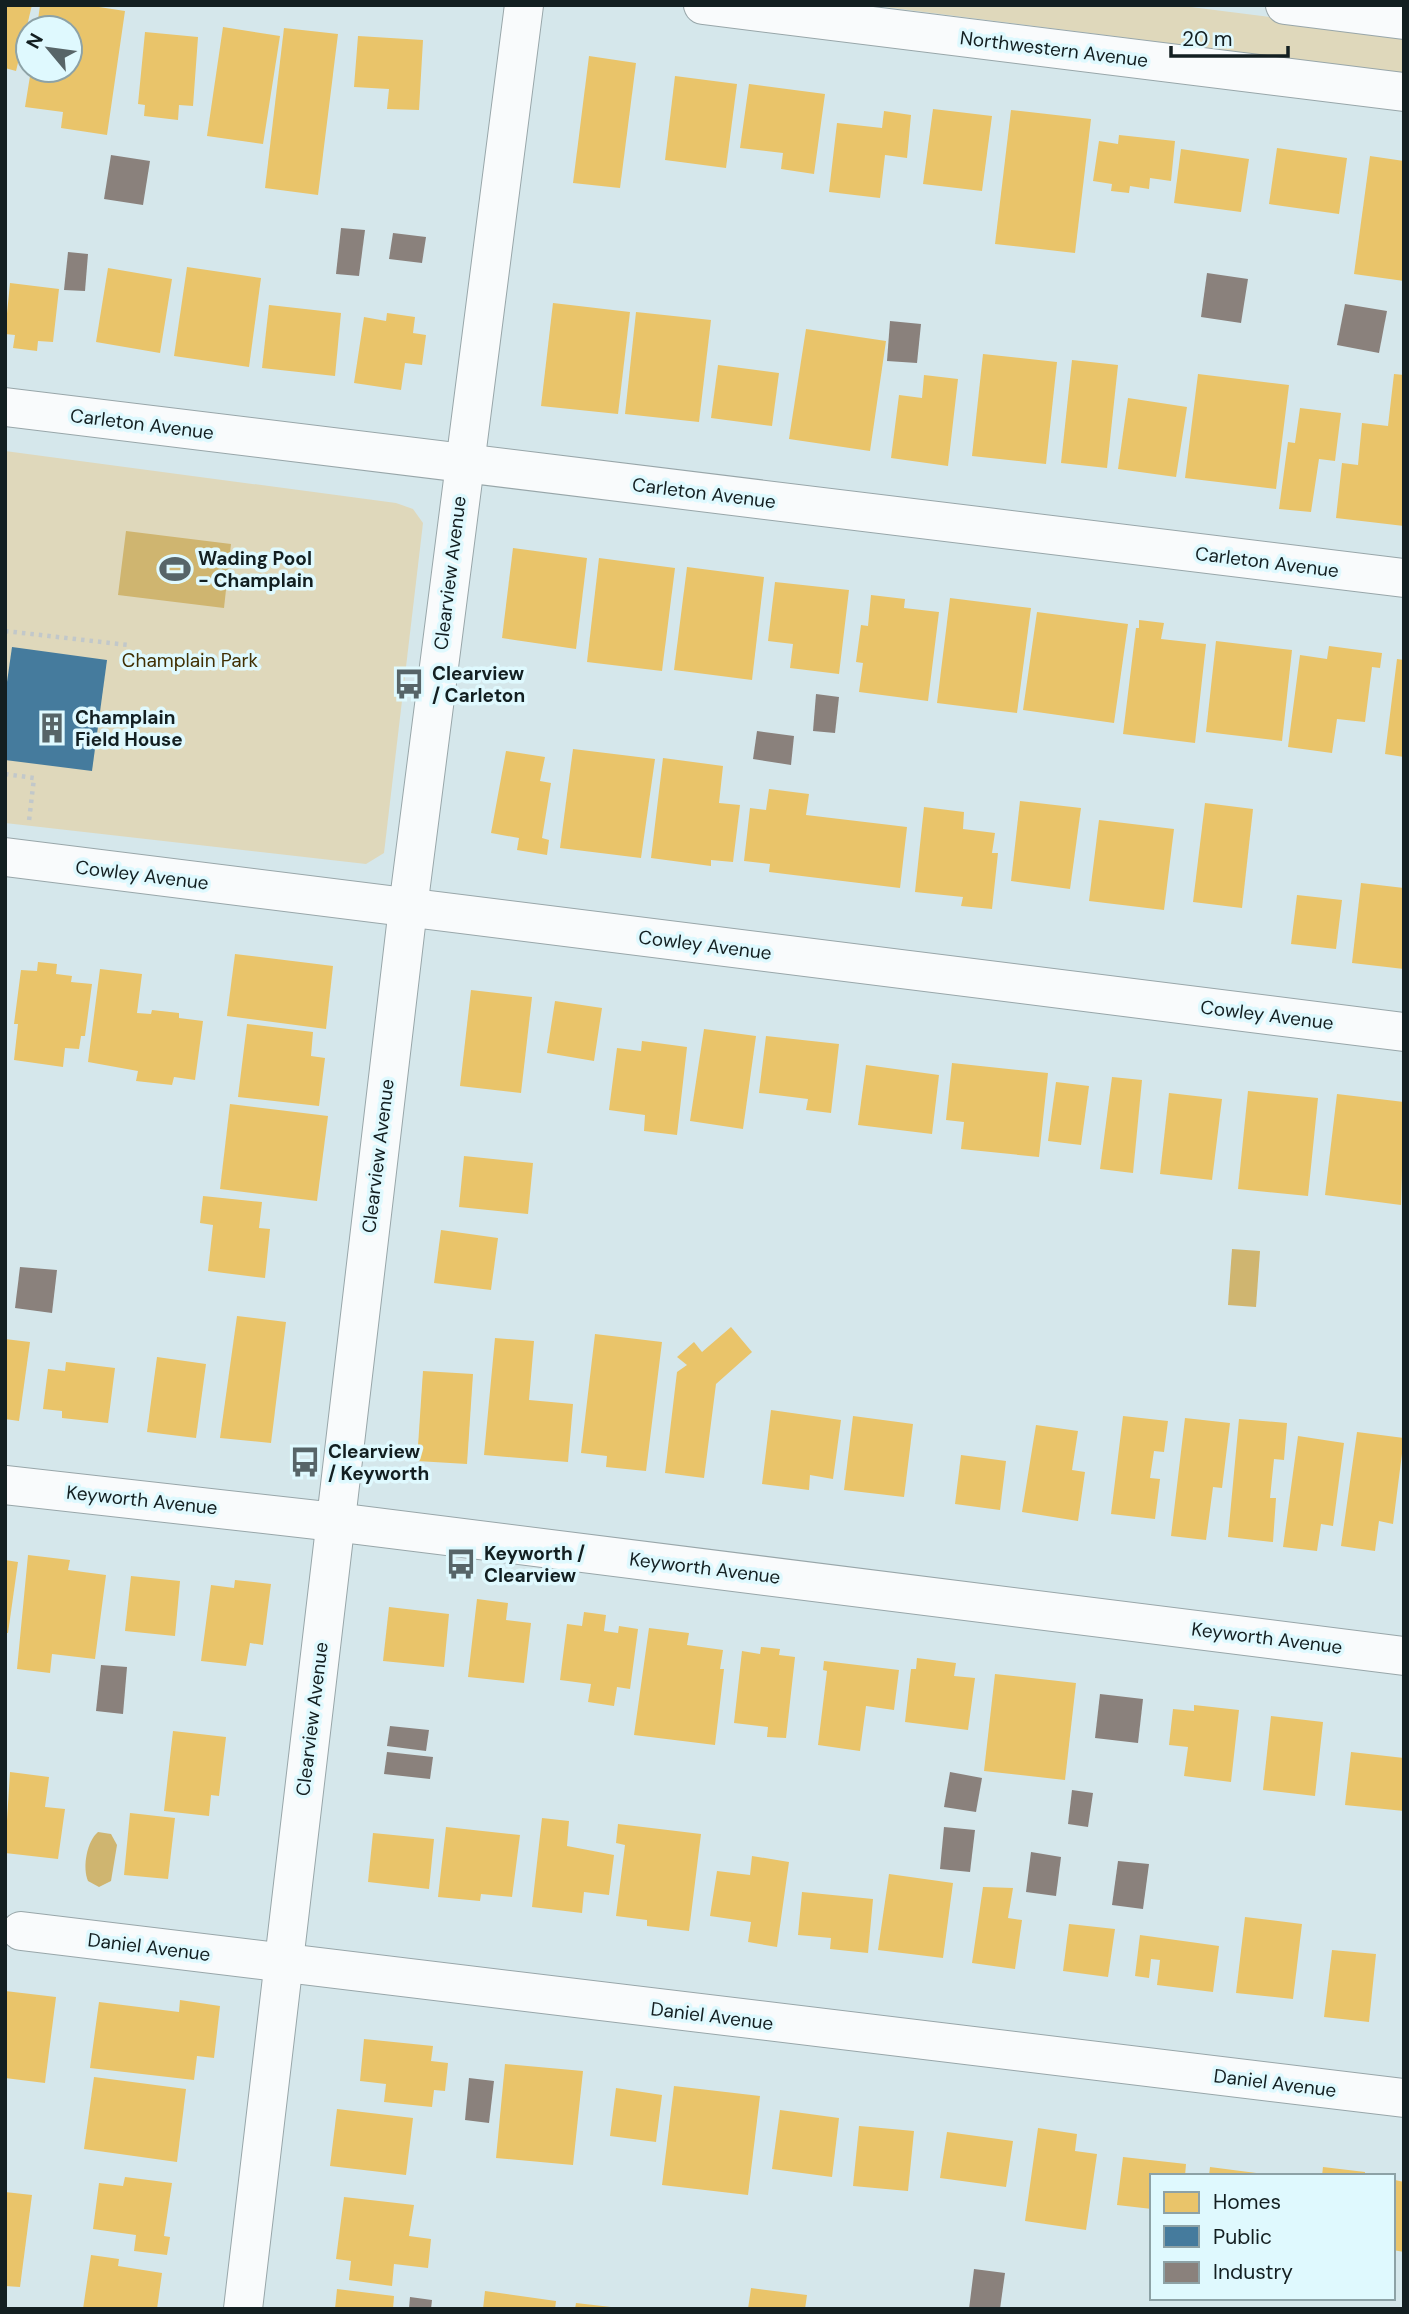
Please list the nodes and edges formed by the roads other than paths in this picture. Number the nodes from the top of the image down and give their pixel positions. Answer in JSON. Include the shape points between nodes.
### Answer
{"nodes":[{"id":1,"x":524,"y":5,"type":"edge"},
{"id":2,"x":704,"y":5,"type":"edge"},
{"id":3,"x":1285,"y":5,"type":"edge"},
{"id":4,"x":1404,"y":20,"type":"edge"},
{"id":5,"x":1404,"y":92,"type":"edge"},
{"id":6,"x":5,"y":407,"type":"edge"},
{"id":7,"x":463,"y":464,"type":"junction"},
{"id":8,"x":1404,"y":579,"type":"edge"},
{"id":9,"x":15,"y":859,"type":"edge"},
{"id":10,"x":408,"y":908,"type":"junction"},
{"id":11,"x":1404,"y":1032,"type":"edge"},
{"id":12,"x":5,"y":1485,"type":"edge"},
{"id":13,"x":335,"y":1522,"type":"junction"},
{"id":14,"x":1404,"y":1656,"type":"edge"},
{"id":15,"x":21,"y":1931,"type":"dead end"},
{"id":16,"x":284,"y":1964,"type":"junction"},
{"id":17,"x":1404,"y":2098,"type":"edge"},
{"id":18,"x":243,"y":2309,"type":"edge"}],
"edges":[{"from":1,"to":7,"type":"street","name":"Clearview Avenue"},
{"from":2,"to":5,"type":"street","name":"Northwestern Avenue"},
{"from":3,"to":4,"type":"street"},
{"from":6,"to":7,"type":"street","name":"Carleton Avenue"},
{"from":7,"to":8,"type":"street","name":"Carleton Avenue"},
{"from":7,"to":10,"type":"street","name":"Clearview Avenue"},
{"from":9,"to":10,"type":"street","name":"Cowley Avenue"},
{"from":10,"to":11,"type":"street","name":"Cowley Avenue"},
{"from":10,"to":13,"type":"street","name":"Clearview Avenue"},
{"from":12,"to":13,"type":"street","name":"Keyworth Avenue"},
{"from":13,"to":14,"type":"street","name":"Keyworth Avenue"},
{"from":13,"to":16,"type":"street","name":"Clearview Avenue"},
{"from":15,"to":16,"type":"street","name":"Daniel Avenue"},
{"from":16,"to":17,"type":"street","name":"Daniel Avenue"},
{"from":16,"to":18,"type":"street","name":"Clearview Avenue"}]}
